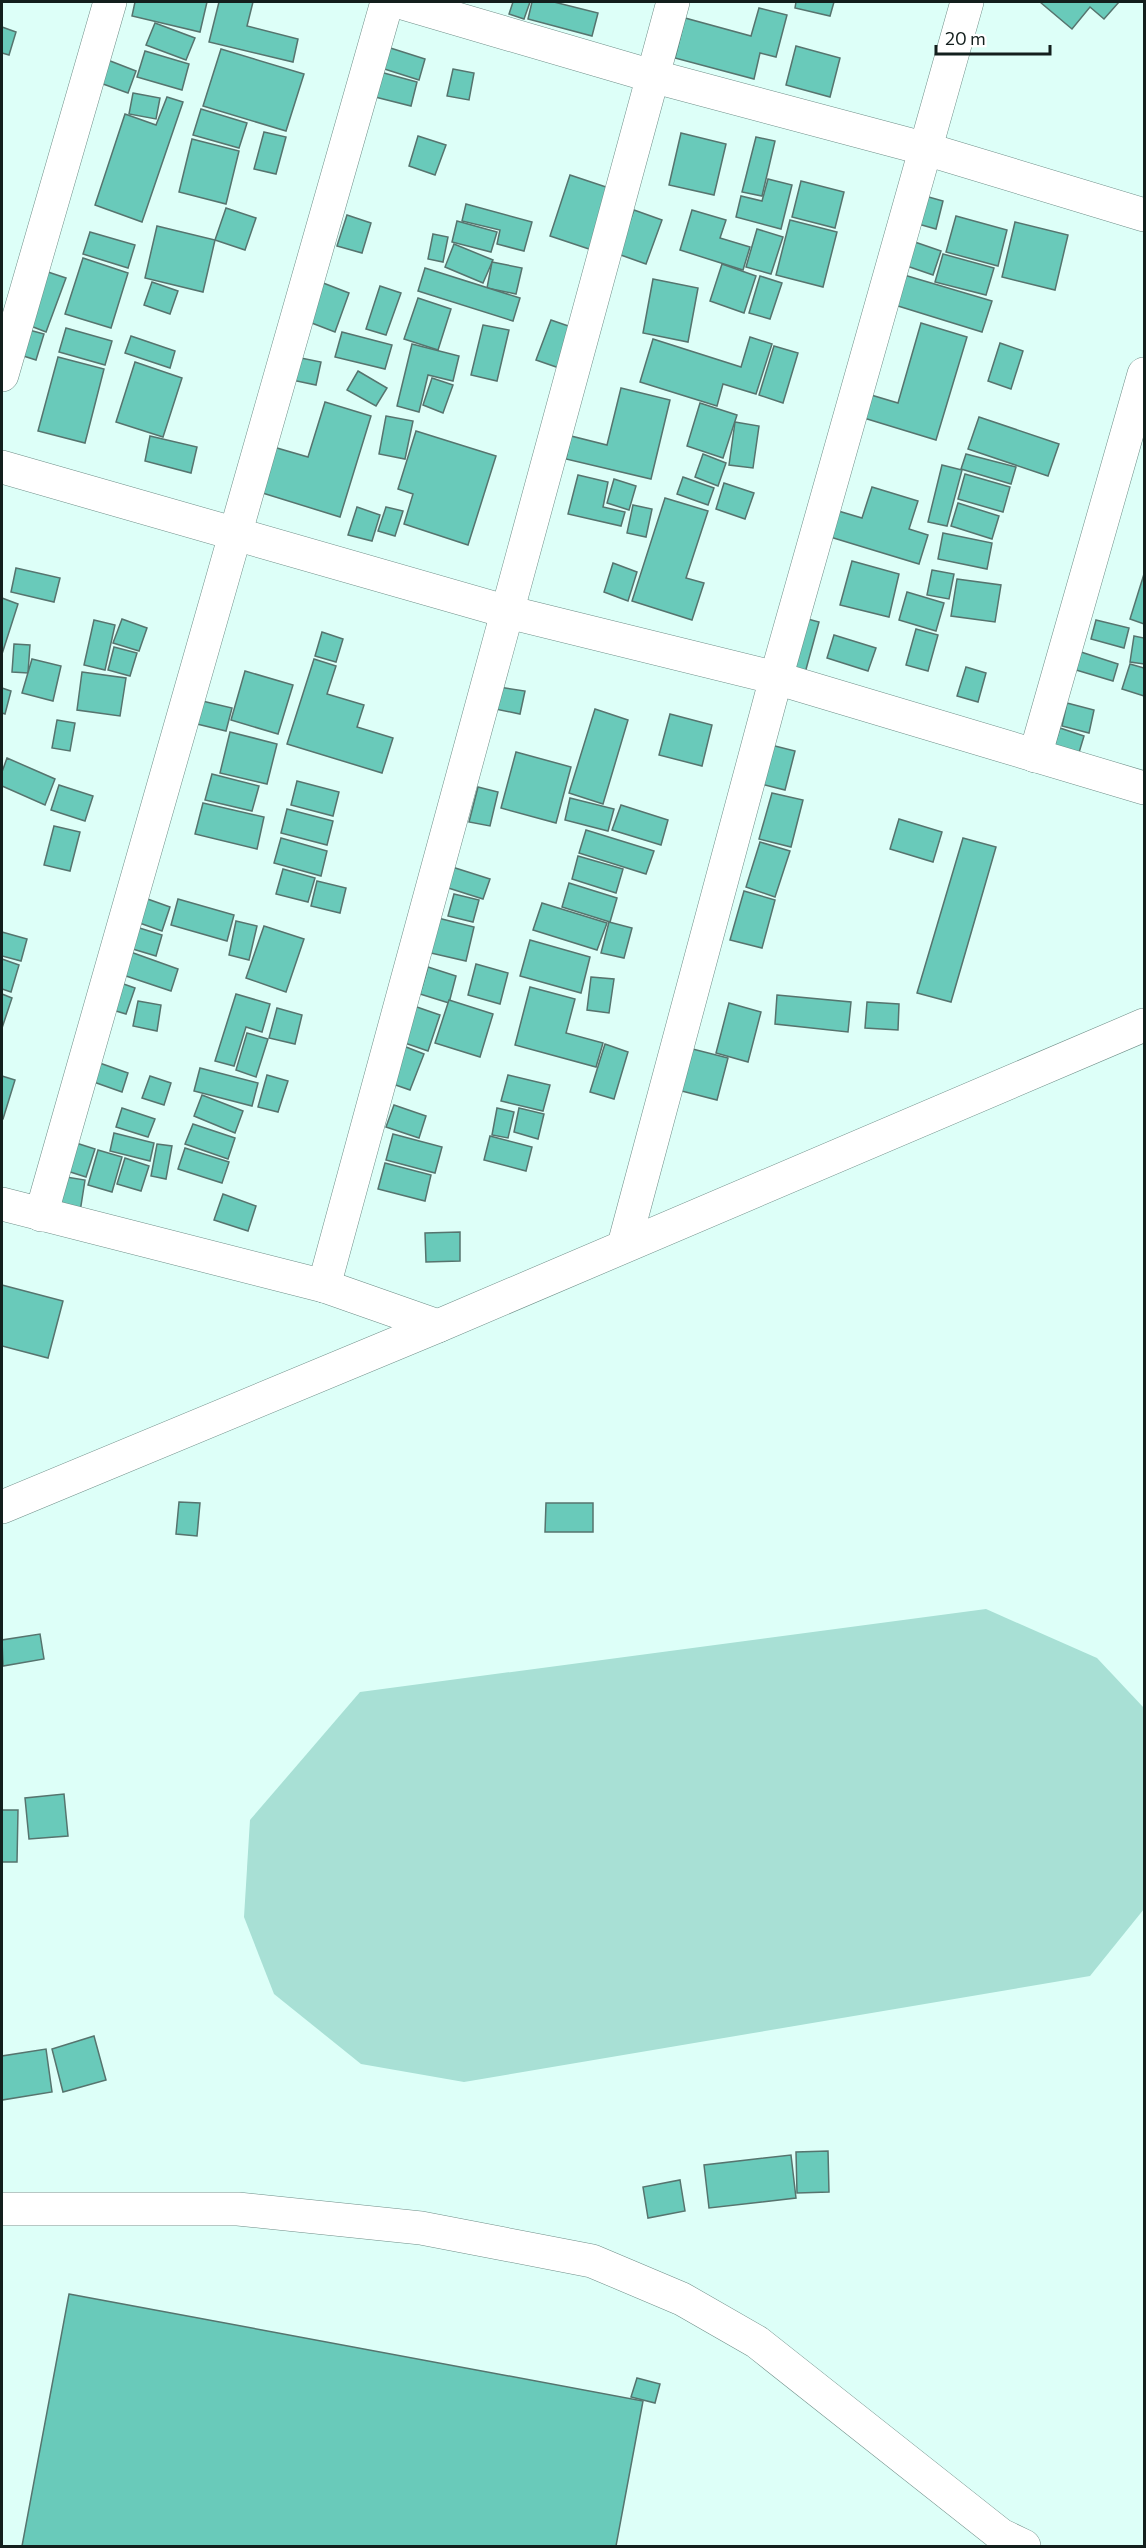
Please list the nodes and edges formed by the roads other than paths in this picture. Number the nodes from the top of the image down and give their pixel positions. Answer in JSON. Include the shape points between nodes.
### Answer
{"nodes":[{"id":1,"x":110,"y":2,"type":"edge"},
{"id":2,"x":387,"y":2,"type":"edge"},
{"id":3,"x":399,"y":2,"type":"edge"},
{"id":4,"x":673,"y":2,"type":"edge"},
{"id":5,"x":967,"y":2,"type":"edge"},
{"id":6,"x":652,"y":76,"type":"junction"},
{"id":7,"x":926,"y":149,"type":"junction"},
{"id":8,"x":1144,"y":215,"type":"edge"},
{"id":9,"x":1144,"y":374,"type":"edge"},
{"id":10,"x":2,"y":375,"type":"edge"},
{"id":11,"x":2,"y":467,"type":"edge"},
{"id":12,"x":236,"y":534,"type":"junction"},
{"id":13,"x":508,"y":612,"type":"junction"},
{"id":14,"x":776,"y":678,"type":"junction"},
{"id":15,"x":1035,"y":756,"type":"junction"},
{"id":16,"x":1144,"y":788,"type":"edge"},
{"id":17,"x":1144,"y":1025,"type":"edge"},
{"id":18,"x":2,"y":1204,"type":"edge"},
{"id":19,"x":41,"y":1215,"type":"junction"},
{"id":20,"x":624,"y":1245,"type":"junction"},
{"id":21,"x":324,"y":1286,"type":"junction"},
{"id":22,"x":438,"y":1326,"type":"junction"},
{"id":23,"x":2,"y":1508,"type":"edge"},
{"id":24,"x":2,"y":2209,"type":"edge"},
{"id":25,"x":1024,"y":2547,"type":"edge"}],
"edges":[{"from":1,"to":10,"type":"street"},
{"from":2,"to":12,"type":"street"},
{"from":3,"to":6,"type":"street"},
{"from":4,"to":6,"type":"street"},
{"from":5,"to":7,"type":"street"},
{"from":6,"to":7,"type":"street"},
{"from":6,"to":13,"type":"street"},
{"from":7,"to":8,"type":"street"},
{"from":7,"to":14,"type":"street"},
{"from":9,"to":15,"type":"street"},
{"from":11,"to":12,"type":"street"},
{"from":12,"to":13,"type":"street"},
{"from":12,"to":19,"type":"street"},
{"from":13,"to":14,"type":"street"},
{"from":13,"to":21,"type":"street"},
{"from":14,"to":15,"type":"street"},
{"from":14,"to":20,"type":"street"},
{"from":15,"to":16,"type":"street"},
{"from":17,"to":20,"type":"street"},
{"from":18,"to":19,"type":"street"},
{"from":19,"to":21,"type":"street"},
{"from":20,"to":22,"type":"street"},
{"from":21,"to":22,"type":"street"},
{"from":22,"to":23,"type":"street"},
{"from":24,"to":25,"type":"street","via":[[238,2209],[421,2228],[592,2261],[682,2299],[757,2342],[1001,2535]]}]}
